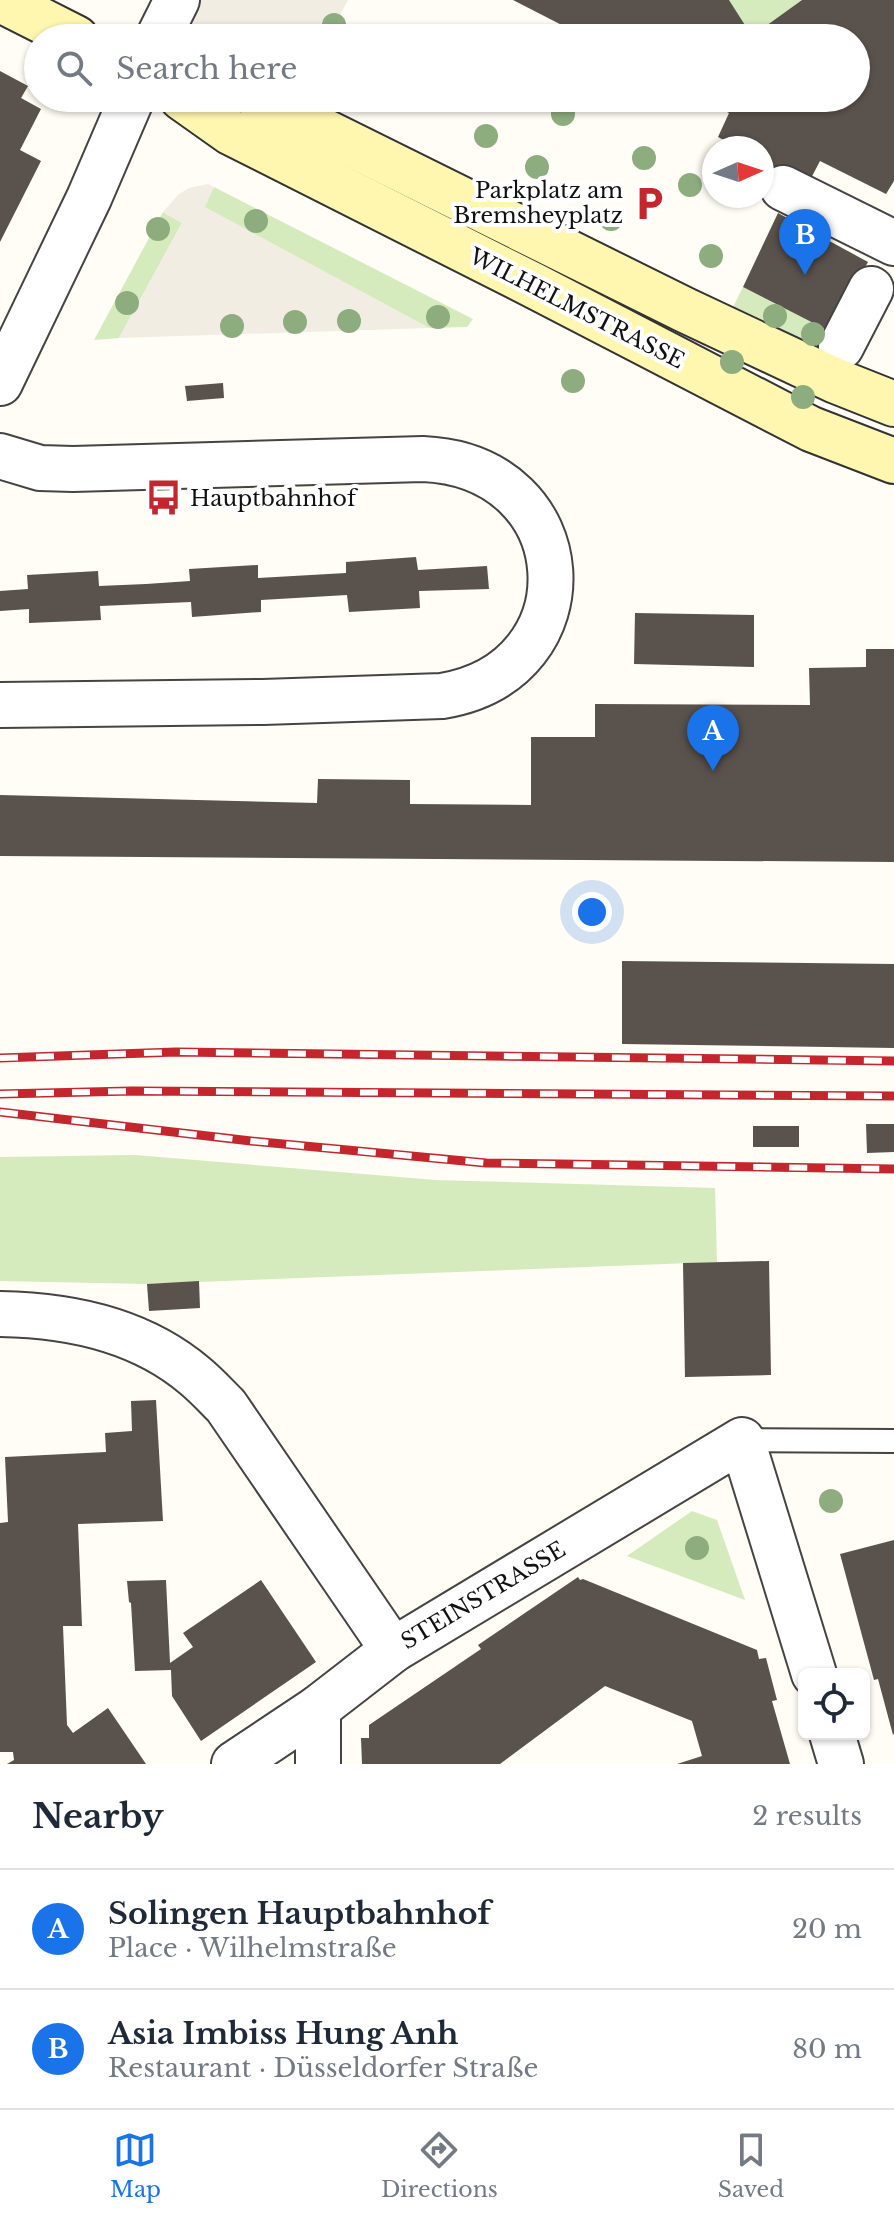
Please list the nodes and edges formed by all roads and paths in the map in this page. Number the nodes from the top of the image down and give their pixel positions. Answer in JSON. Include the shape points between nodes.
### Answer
{"nodes":[{"id":1,"x":1,"y":0,"type":"edge"},
{"id":2,"x":177,"y":0,"type":"edge"},
{"id":3,"x":48,"y":24,"type":"edge"},
{"id":4,"x":165,"y":24,"type":"edge"},
{"id":5,"x":126,"y":112,"type":"edge"},
{"id":6,"x":202,"y":112,"type":"edge"},
{"id":7,"x":285,"y":112,"type":"edge"},
{"id":8,"x":783,"y":188,"type":"dead end"},
{"id":9,"x":884,"y":263,"type":"edge"},
{"id":10,"x":841,"y":347,"type":"dead end"},
{"id":11,"x":0,"y":383,"type":"edge"},
{"id":12,"x":894,"y":404,"type":"edge"},
{"id":13,"x":0,"y":456,"type":"edge"},
{"id":14,"x":894,"y":461,"type":"edge"},
{"id":15,"x":0,"y":705,"type":"edge"},
{"id":16,"x":0,"y":1314,"type":"edge"},
{"id":17,"x":742,"y":1440,"type":"junction"},
{"id":18,"x":894,"y":1441,"type":"edge"},
{"id":19,"x":393,"y":1650,"type":"junction"},
{"id":20,"x":812,"y":1668,"type":"edge"},
{"id":21,"x":318,"y":1708,"type":"junction"},
{"id":22,"x":834,"y":1740,"type":"edge"},
{"id":23,"x":234,"y":1764,"type":"edge"},
{"id":24,"x":318,"y":1764,"type":"edge"},
{"id":25,"x":841,"y":1764,"type":"edge"}],
"edges":[{"from":1,"to":3,"type":"street"},
{"from":2,"to":4,"type":"street"},
{"from":5,"to":11,"type":"street"},
{"from":6,"to":14,"type":"street","name":"WILHELMSTRASSE","via":[[230,132],[811,429]]},
{"from":7,"to":12,"type":"street","name":"WILHELMSTRASSE","via":[[685,310]]},
{"from":8,"to":9,"type":"street"},
{"from":9,"to":10,"type":"street"},
{"from":13,"to":15,"type":"street","via":[[40,468],[73,469],[423,459],[465,464],[504,483],[527,508],[547,548],[550,575],[545,614],[527,649],[491,680],[463,692],[263,702]]},
{"from":16,"to":19,"type":"street","via":[[78,1320],[123,1334],[195,1375],[226,1406]]},
{"from":17,"to":18,"type":"lane"},
{"from":17,"to":19,"type":"street","name":"STEINSTRASSE"},
{"from":17,"to":20,"type":"street"},
{"from":19,"to":21,"type":"street","name":"STEINSTRASSE"},
{"from":21,"to":23,"type":"street","name":"STEINSTRASSE"},
{"from":21,"to":24,"type":"street"},
{"from":22,"to":25,"type":"street"}]}
